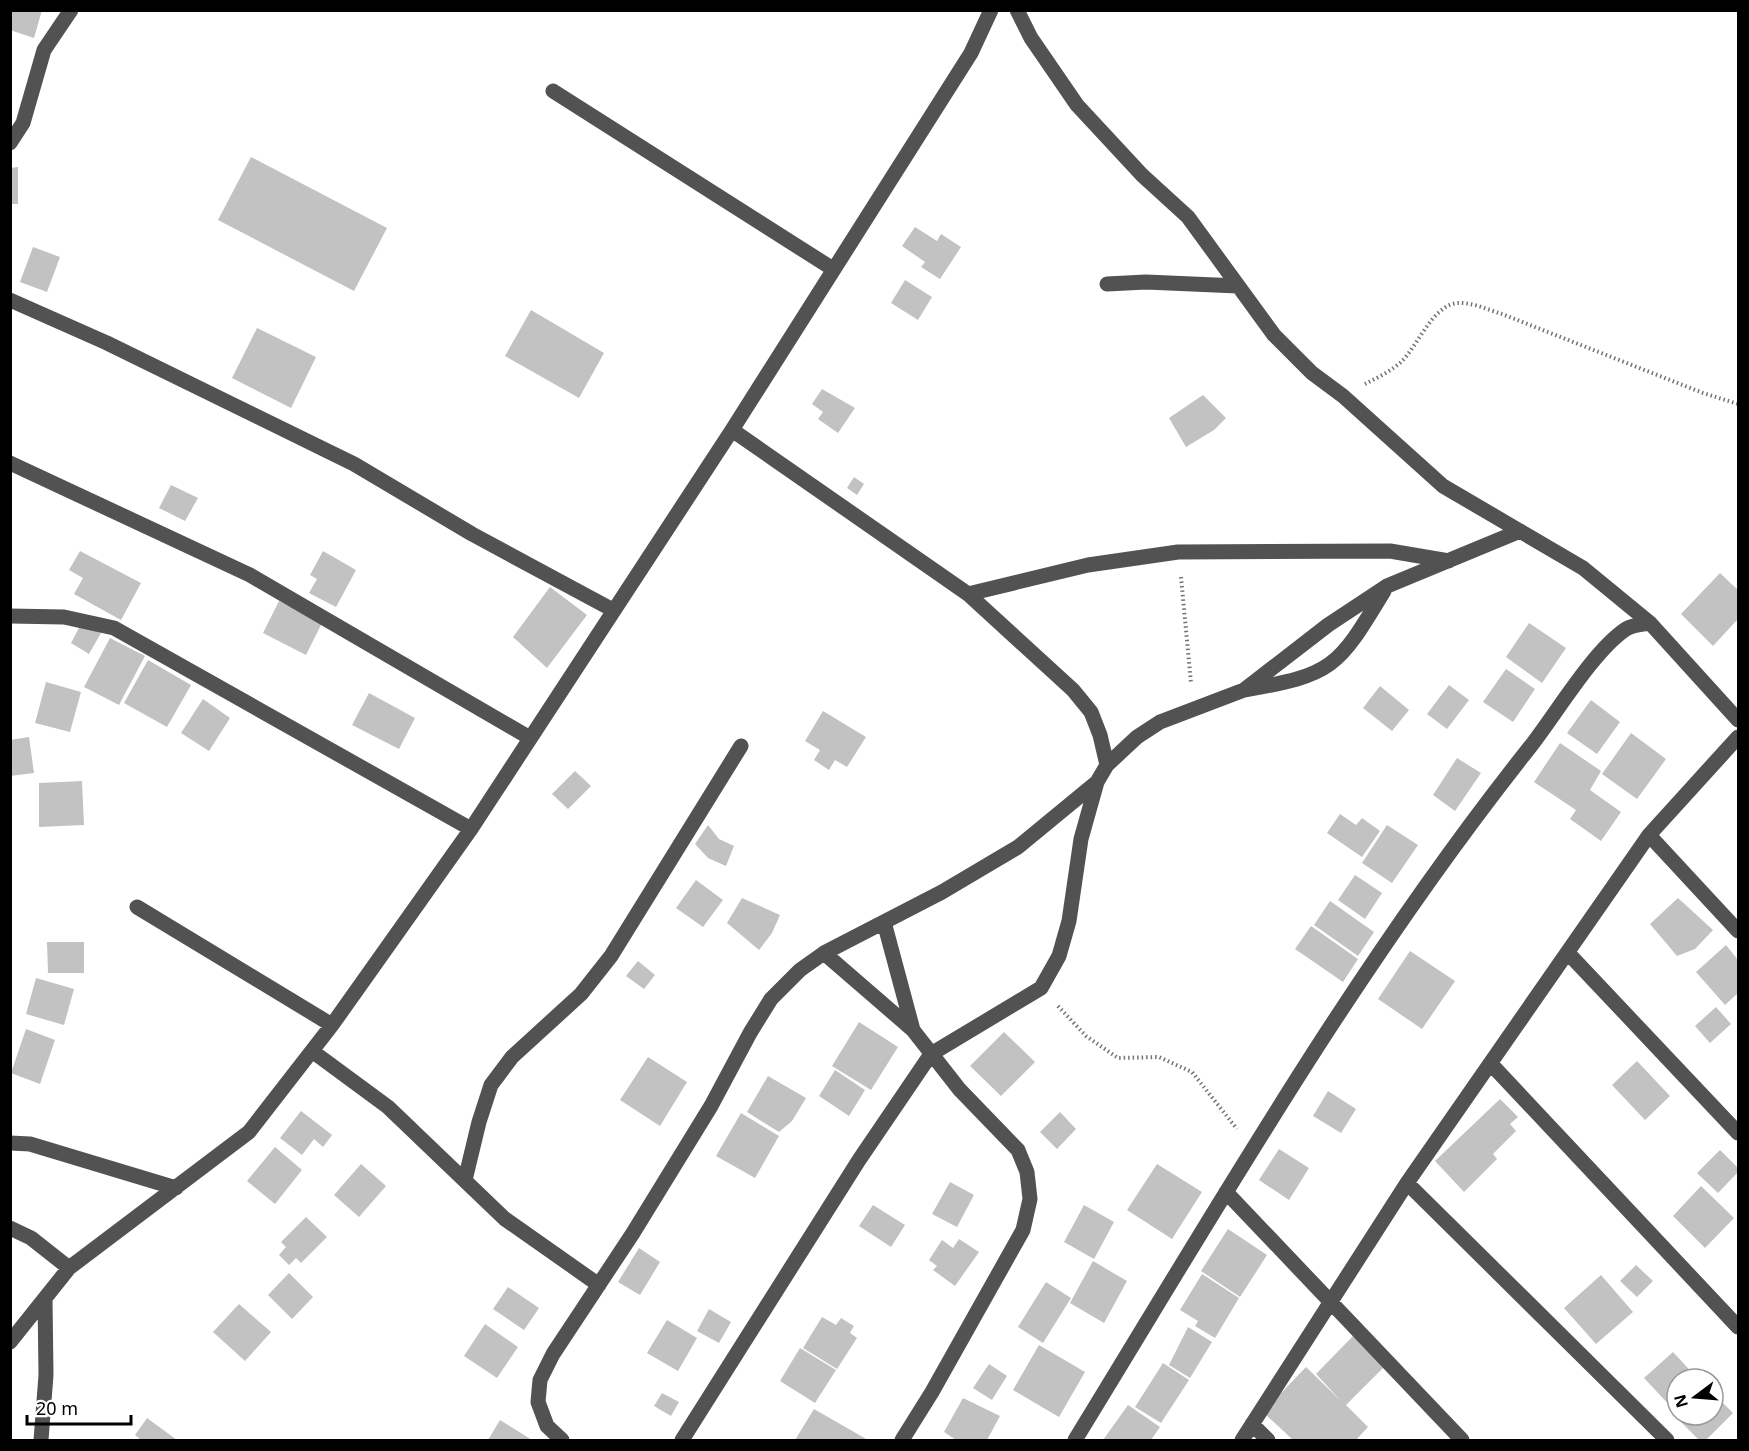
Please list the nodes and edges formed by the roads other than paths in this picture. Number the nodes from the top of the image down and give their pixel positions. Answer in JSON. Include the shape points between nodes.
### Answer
{"nodes":[{"id":1,"x":71,"y":10,"type":"edge"},
{"id":2,"x":991,"y":10,"type":"edge"},
{"id":3,"x":1017,"y":10,"type":"edge"},
{"id":4,"x":554,"y":91,"type":"dead end"},
{"id":5,"x":10,"y":143,"type":"edge"},
{"id":6,"x":834,"y":269,"type":"junction"},
{"id":7,"x":1107,"y":285,"type":"dead end"},
{"id":8,"x":1238,"y":286,"type":"junction"},
{"id":9,"x":10,"y":300,"type":"edge"},
{"id":10,"x":732,"y":430,"type":"junction"},
{"id":11,"x":10,"y":463,"type":"edge"},
{"id":12,"x":1520,"y":531,"type":"junction"},
{"id":13,"x":1449,"y":561,"type":"junction"},
{"id":14,"x":1387,"y":586,"type":"junction"},
{"id":15,"x":968,"y":594,"type":"junction"},
{"id":16,"x":614,"y":609,"type":"junction"},
{"id":17,"x":10,"y":616,"type":"edge"},
{"id":18,"x":1650,"y":623,"type":"junction"},
{"id":19,"x":1244,"y":690,"type":"junction"},
{"id":20,"x":1738,"y":720,"type":"edge"},
{"id":21,"x":1738,"y":737,"type":"edge"},
{"id":22,"x":530,"y":738,"type":"junction"},
{"id":23,"x":741,"y":746,"type":"dead end"},
{"id":24,"x":1107,"y":765,"type":"junction"},
{"id":25,"x":1096,"y":782,"type":"junction"},
{"id":26,"x":471,"y":829,"type":"junction"},
{"id":27,"x":1649,"y":835,"type":"junction"},
{"id":28,"x":137,"y":907,"type":"dead end"},
{"id":29,"x":884,"y":922,"type":"junction"},
{"id":30,"x":1738,"y":931,"type":"edge"},
{"id":31,"x":824,"y":953,"type":"junction"},
{"id":32,"x":1568,"y":953,"type":"junction"},
{"id":33,"x":332,"y":1025,"type":"junction"},
{"id":34,"x":913,"y":1030,"type":"junction"},
{"id":35,"x":312,"y":1050,"type":"junction"},
{"id":36,"x":931,"y":1054,"type":"junction"},
{"id":37,"x":1491,"y":1064,"type":"junction"},
{"id":38,"x":1738,"y":1134,"type":"edge"},
{"id":39,"x":10,"y":1143,"type":"edge"},
{"id":40,"x":465,"y":1180,"type":"junction"},
{"id":41,"x":1407,"y":1184,"type":"junction"},
{"id":42,"x":176,"y":1188,"type":"junction"},
{"id":43,"x":1226,"y":1192,"type":"junction"},
{"id":44,"x":10,"y":1228,"type":"edge"},
{"id":45,"x":69,"y":1268,"type":"junction"},
{"id":46,"x":600,"y":1285,"type":"junction"},
{"id":47,"x":45,"y":1298,"type":"junction"},
{"id":48,"x":1329,"y":1302,"type":"junction"},
{"id":49,"x":1738,"y":1327,"type":"edge"},
{"id":50,"x":10,"y":1342,"type":"edge"},
{"id":51,"x":1252,"y":1424,"type":"junction"},
{"id":52,"x":41,"y":1440,"type":"edge"},
{"id":53,"x":562,"y":1440,"type":"edge"},
{"id":54,"x":682,"y":1440,"type":"edge"},
{"id":55,"x":902,"y":1440,"type":"edge"},
{"id":56,"x":1075,"y":1440,"type":"edge"},
{"id":57,"x":1242,"y":1440,"type":"edge"},
{"id":58,"x":1268,"y":1440,"type":"edge"},
{"id":59,"x":1462,"y":1440,"type":"edge"},
{"id":60,"x":1667,"y":1440,"type":"edge"}],
"edges":[{"from":1,"to":5,"type":"street","via":[[44,50],[23,123]]},
{"from":2,"to":6,"type":"street","via":[[971,53]]},
{"from":3,"to":8,"type":"street","via":[[1031,38],[1077,105],[1188,217]]},
{"from":4,"to":6,"type":"street"},
{"from":6,"to":10,"type":"street"},
{"from":7,"to":8,"type":"street","via":[[1146,282]]},
{"from":8,"to":12,"type":"street","via":[[1274,335],[1312,373],[1443,486]]},
{"from":9,"to":16,"type":"street","via":[[354,464],[472,534]]},
{"from":10,"to":15,"type":"street"},
{"from":10,"to":16,"type":"street"},
{"from":11,"to":22,"type":"street","via":[[250,575]]},
{"from":12,"to":13,"type":"street"},
{"from":12,"to":18,"type":"street","via":[[1583,568]]},
{"from":13,"to":14,"type":"street"},
{"from":13,"to":15,"type":"street","via":[[1390,551],[1178,552],[1088,565]]},
{"from":14,"to":19,"type":"street","via":[[1328,625]]},
{"from":14,"to":19,"type":"street","via":[[1353,642],[1323,670],[1294,682]]},
{"from":15,"to":24,"type":"street","via":[[1085,705],[1100,735]]},
{"from":16,"to":22,"type":"street"},
{"from":17,"to":26,"type":"street","via":[[64,617],[114,628]]},
{"from":18,"to":20,"type":"street"},
{"from":18,"to":43,"type":"street","via":[[1628,627],[1602,650],[1498,787],[1385,944]]},
{"from":19,"to":24,"type":"street","via":[[1160,722]]},
{"from":21,"to":27,"type":"street"},
{"from":22,"to":26,"type":"street"},
{"from":23,"to":40,"type":"street","via":[[611,957],[581,994],[512,1057],[491,1085]]},
{"from":24,"to":25,"type":"street"},
{"from":25,"to":29,"type":"street","via":[[1018,848]]},
{"from":25,"to":36,"type":"street","via":[[1081,839],[1069,921],[1059,956],[1041,988]]},
{"from":26,"to":33,"type":"street"},
{"from":27,"to":30,"type":"street"},
{"from":27,"to":32,"type":"street"},
{"from":28,"to":33,"type":"street"},
{"from":29,"to":31,"type":"street"},
{"from":29,"to":34,"type":"street"},
{"from":31,"to":34,"type":"street"},
{"from":31,"to":46,"type":"street","via":[[771,999],[711,1106]]},
{"from":32,"to":37,"type":"street"},
{"from":32,"to":38,"type":"street"},
{"from":33,"to":35,"type":"street"},
{"from":34,"to":36,"type":"street"},
{"from":35,"to":40,"type":"street","via":[[388,1107]]},
{"from":35,"to":42,"type":"street","via":[[249,1132]]},
{"from":36,"to":54,"type":"street","via":[[859,1160]]},
{"from":36,"to":55,"type":"street","via":[[977,1109],[1018,1149],[1027,1172],[1030,1199],[1023,1230]]},
{"from":37,"to":41,"type":"street"},
{"from":37,"to":49,"type":"street"},
{"from":39,"to":42,"type":"street","via":[[30,1144]]},
{"from":40,"to":46,"type":"street","via":[[505,1218]]},
{"from":41,"to":48,"type":"street"},
{"from":41,"to":60,"type":"street"},
{"from":42,"to":45,"type":"street"},
{"from":43,"to":48,"type":"street"},
{"from":43,"to":56,"type":"street"},
{"from":44,"to":45,"type":"street","via":[[31,1238]]},
{"from":45,"to":47,"type":"street"},
{"from":46,"to":53,"type":"street","via":[[540,1380],[538,1402],[547,1426]]},
{"from":47,"to":50,"type":"street"},
{"from":47,"to":52,"type":"street","via":[[46,1375]]},
{"from":48,"to":51,"type":"street"},
{"from":48,"to":59,"type":"street"},
{"from":51,"to":57,"type":"street"},
{"from":51,"to":58,"type":"street"}]}
